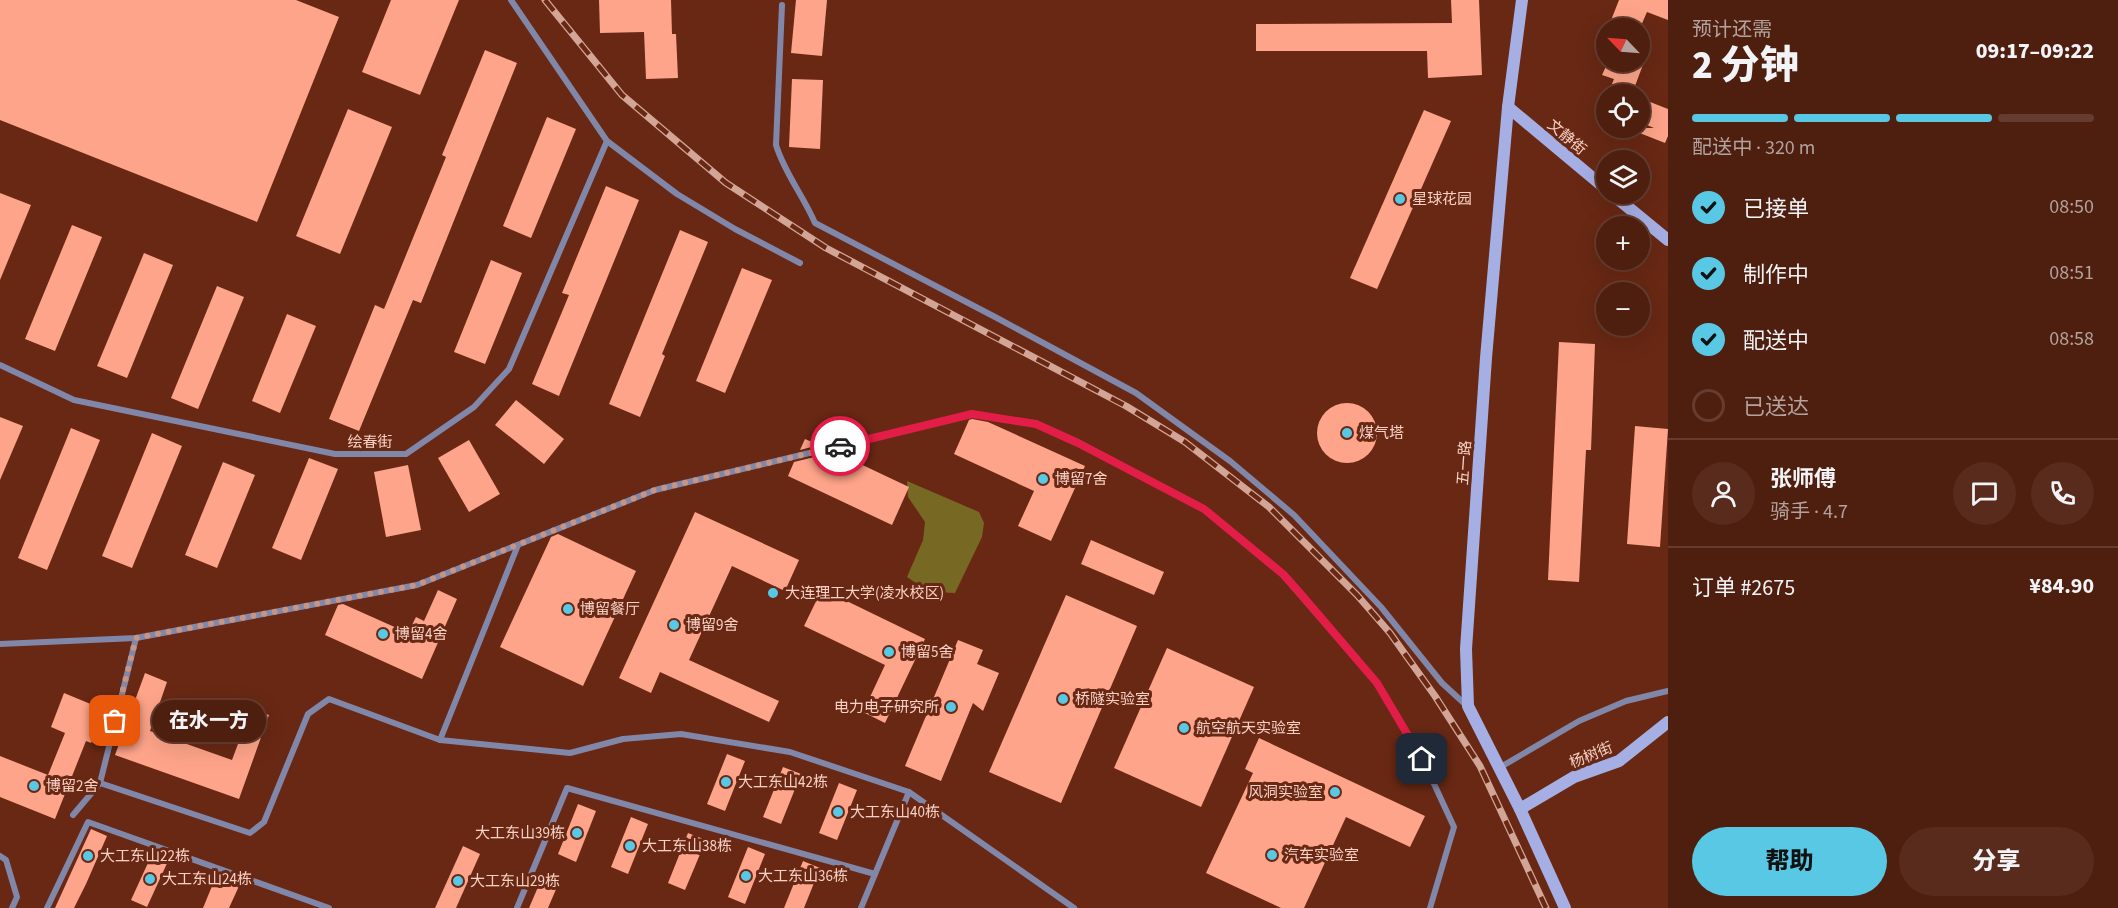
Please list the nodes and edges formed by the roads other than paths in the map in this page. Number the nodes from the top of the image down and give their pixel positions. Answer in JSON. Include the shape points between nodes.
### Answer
{"nodes":[{"id":1,"x":511,"y":0,"type":"edge"},
{"id":2,"x":1522,"y":0,"type":"edge"},
{"id":3,"x":782,"y":5,"type":"dead end"},
{"id":4,"x":1508,"y":107,"type":"junction"},
{"id":5,"x":607,"y":141,"type":"junction"},
{"id":6,"x":1596,"y":181,"type":"edge"},
{"id":7,"x":1624,"y":204,"type":"edge"},
{"id":8,"x":1668,"y":240,"type":"edge"},
{"id":9,"x":800,"y":263,"type":"dead end"},
{"id":10,"x":0,"y":365,"type":"edge"},
{"id":11,"x":518,"y":545,"type":"junction"},
{"id":12,"x":136,"y":638,"type":"junction"},
{"id":13,"x":0,"y":644,"type":"edge"},
{"id":14,"x":1668,"y":691,"type":"edge"},
{"id":15,"x":1468,"y":706,"type":"junction"},
{"id":16,"x":1668,"y":722,"type":"edge"},
{"id":17,"x":440,"y":740,"type":"junction"},
{"id":18,"x":1499,"y":768,"type":"junction"},
{"id":19,"x":100,"y":783,"type":"junction"},
{"id":20,"x":909,"y":792,"type":"junction"},
{"id":21,"x":1520,"y":809,"type":"junction"},
{"id":22,"x":73,"y":815,"type":"dead end"},
{"id":23,"x":0,"y":856,"type":"edge"},
{"id":24,"x":875,"y":874,"type":"junction"},
{"id":25,"x":12,"y":908,"type":"edge"},
{"id":26,"x":47,"y":908,"type":"edge"},
{"id":27,"x":329,"y":908,"type":"edge"},
{"id":28,"x":517,"y":908,"type":"edge"},
{"id":29,"x":861,"y":908,"type":"edge"},
{"id":30,"x":1074,"y":908,"type":"edge"},
{"id":31,"x":1430,"y":908,"type":"edge"},
{"id":32,"x":1565,"y":908,"type":"edge"}],
"edges":[{"from":1,"to":5,"type":"street"},
{"from":2,"to":4,"type":"main road","name":"五一路"},
{"from":3,"to":15,"type":"street","via":[[776,145],[782,164],[815,223],[1136,393],[1230,461],[1294,515],[1381,607],[1442,683]]},
{"from":4,"to":6,"type":"main road","name":"文静街"},
{"from":4,"to":15,"type":"main road","name":"五一路","via":[[1466,649]]},
{"from":5,"to":9,"type":"street","via":[[677,194]]},
{"from":5,"to":10,"type":"street","name":"绘春街","via":[[509,369],[474,407],[406,454],[335,454],[74,400]]},
{"from":7,"to":8,"type":"main road"},
{"from":11,"to":12,"type":"street","via":[[417,585]]},
{"from":11,"to":17,"type":"street"},
{"from":11,"to":31,"type":"street","via":[[655,490],[972,414],[1036,424],[1204,509],[1283,574],[1377,683],[1422,759],[1454,827]]},
{"from":12,"to":13,"type":"street"},
{"from":12,"to":19,"type":"street"},
{"from":14,"to":18,"type":"street","via":[[1626,701],[1579,721]]},
{"from":15,"to":18,"type":"main road","name":"五一路"},
{"from":16,"to":21,"type":"main road","name":"杨树街","via":[[1619,761],[1574,777]]},
{"from":17,"to":19,"type":"street","via":[[329,699],[308,714],[264,822],[250,833]]},
{"from":17,"to":20,"type":"street","via":[[570,753],[623,739],[681,734],[790,752]]},
{"from":18,"to":21,"type":"main road","name":"五一路"},
{"from":19,"to":22,"type":"street"},
{"from":20,"to":24,"type":"street"},
{"from":20,"to":30,"type":"street"},
{"from":21,"to":32,"type":"main road","name":"五一路"},
{"from":23,"to":25,"type":"street","via":[[6,860],[17,897]]},
{"from":24,"to":28,"type":"street","via":[[567,788]]},
{"from":24,"to":29,"type":"street"},
{"from":26,"to":27,"type":"street","via":[[88,822]]}]}
